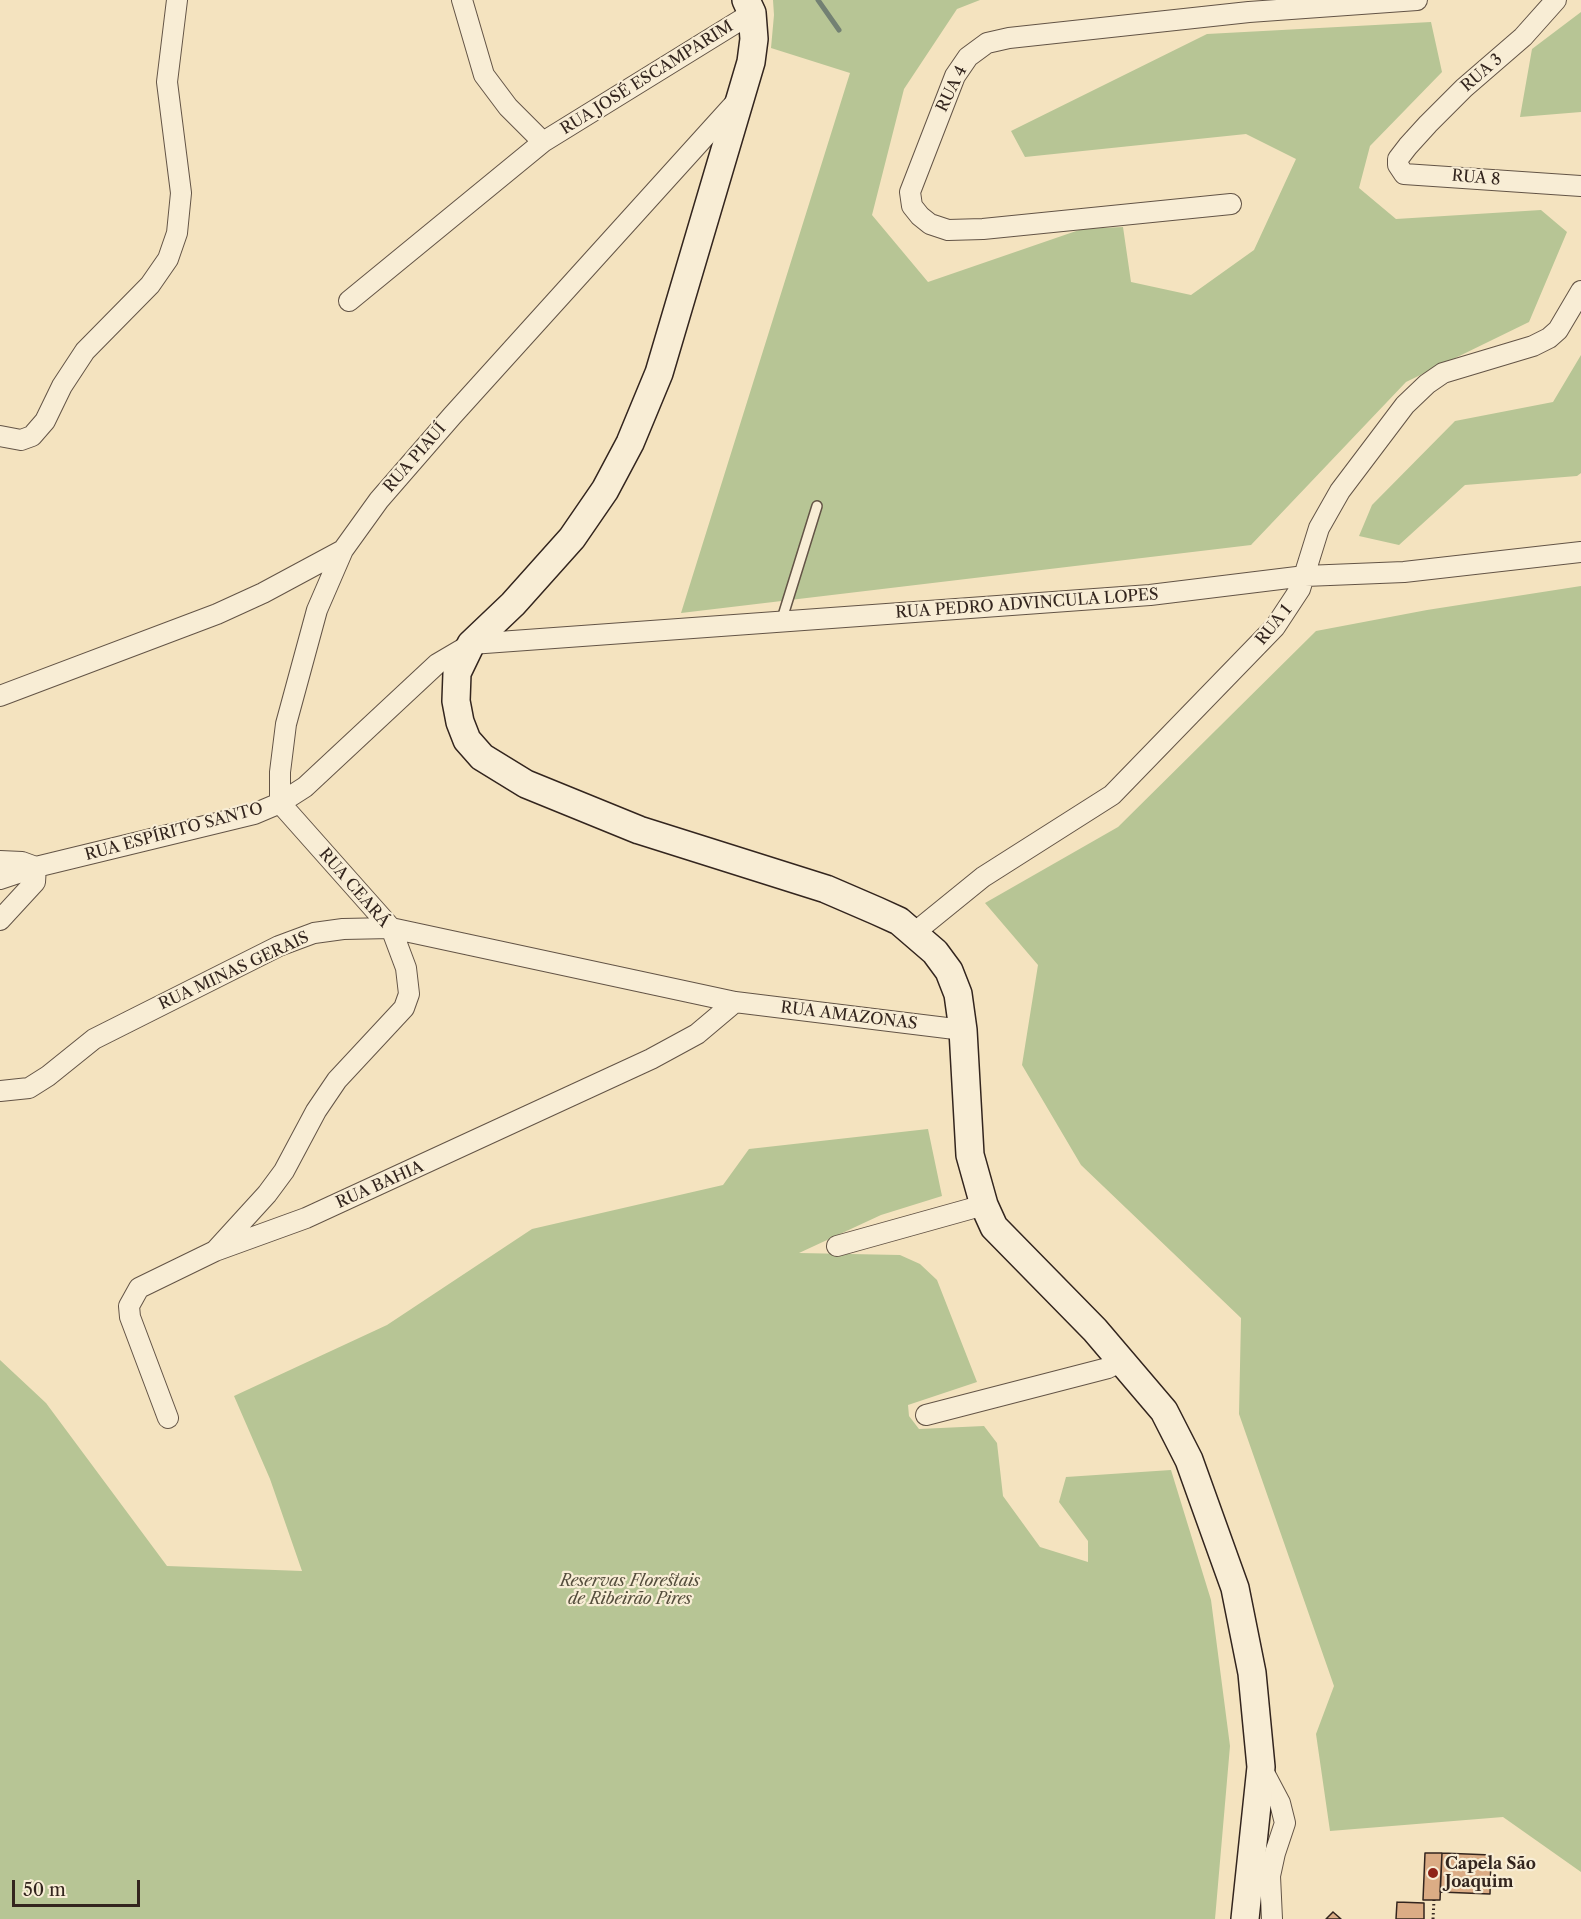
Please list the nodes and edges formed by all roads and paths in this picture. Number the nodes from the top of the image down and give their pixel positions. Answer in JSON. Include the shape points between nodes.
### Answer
{"nodes":[{"id":1,"x":177,"y":0,"type":"edge"},
{"id":2,"x":462,"y":0,"type":"edge"},
{"id":3,"x":1417,"y":0,"type":"edge"},
{"id":4,"x":1556,"y":0,"type":"edge"},
{"id":5,"x":749,"y":7,"type":"edge"},
{"id":6,"x":743,"y":94,"type":"junction"},
{"id":7,"x":543,"y":142,"type":"junction"},
{"id":8,"x":1408,"y":146,"type":"joint"},
{"id":9,"x":1581,"y":186,"type":"edge"},
{"id":10,"x":1231,"y":204,"type":"dead end"},
{"id":11,"x":1581,"y":291,"type":"edge"},
{"id":12,"x":349,"y":301,"type":"dead end"},
{"id":13,"x":0,"y":436,"type":"edge"},
{"id":14,"x":817,"y":506,"type":"dead end"},
{"id":15,"x":343,"y":550,"type":"junction"},
{"id":16,"x":1581,"y":552,"type":"edge"},
{"id":17,"x":1305,"y":576,"type":"junction"},
{"id":18,"x":781,"y":622,"type":"junction"},
{"id":19,"x":471,"y":644,"type":"junction"},
{"id":20,"x":0,"y":696,"type":"edge"},
{"id":21,"x":280,"y":803,"type":"junction"},
{"id":22,"x":0,"y":861,"type":"edge"},
{"id":23,"x":36,"y":867,"type":"junction"},
{"id":24,"x":0,"y":879,"type":"edge"},
{"id":25,"x":0,"y":920,"type":"edge"},
{"id":26,"x":391,"y":928,"type":"junction"},
{"id":27,"x":914,"y":933,"type":"junction"},
{"id":28,"x":735,"y":1002,"type":"junction"},
{"id":29,"x":963,"y":1030,"type":"junction"},
{"id":30,"x":0,"y":1091,"type":"edge"},
{"id":31,"x":984,"y":1205,"type":"junction"},
{"id":32,"x":837,"y":1246,"type":"dead end"},
{"id":33,"x":215,"y":1251,"type":"junction"},
{"id":34,"x":1120,"y":1362,"type":"junction"},
{"id":35,"x":926,"y":1415,"type":"dead end"},
{"id":36,"x":168,"y":1418,"type":"dead end"},
{"id":37,"x":1261,"y":1767,"type":"junction"},
{"id":38,"x":1434,"y":1900,"type":"dead end"},
{"id":39,"x":1245,"y":1919,"type":"edge"},
{"id":40,"x":1272,"y":1919,"type":"edge"},
{"id":41,"x":1434,"y":1919,"type":"edge"}],
"edges":[{"from":1,"to":13,"type":"street","via":[[167,82],[181,193],[177,233],[168,259],[150,285],[85,351],[45,421],[32,436],[21,440]]},
{"from":2,"to":7,"type":"street","via":[[484,75],[508,107]]},
{"from":3,"to":10,"type":"street","name":"RUA 4","via":[[1248,12],[987,43],[968,57],[955,76],[910,192],[912,206],[920,216],[930,225],[948,230]]},
{"from":4,"to":8,"type":"street","name":"RUA 3","via":[[1523,37],[1464,88]]},
{"from":5,"to":6,"type":"main road","via":[[754,39]]},
{"from":5,"to":7,"type":"street","name":"RUA JOSÉ ESCAMPARIM"},
{"from":6,"to":15,"type":"street","name":"RUA PIAUÍ","via":[[452,416],[379,500]]},
{"from":6,"to":19,"type":"main road","via":[[659,373],[630,443],[605,490],[572,538]]},
{"from":7,"to":12,"type":"street","name":"RUA JOSÉ ESCAMPARIM"},
{"from":8,"to":9,"type":"street","name":"RUA 8","via":[[1398,159],[1404,174]]},
{"from":11,"to":17,"type":"street","name":"RUA 1","via":[[1549,338],[1443,373],[1406,405],[1340,491],[1319,528]]},
{"from":14,"to":18,"type":"lane"},
{"from":15,"to":20,"type":"street","name":"RUA PIAUÍ","via":[[217,614]]},
{"from":15,"to":21,"type":"street","via":[[317,610],[286,724]]},
{"from":16,"to":17,"type":"street","name":"RUA PEDRO ADVINCULA LOPES","via":[[1404,572]]},
{"from":17,"to":18,"type":"street","name":"RUA PEDRO ADVINCULA LOPES","via":[[1150,595]]},
{"from":17,"to":27,"type":"street","name":"RUA 1","via":[[1291,606],[1275,627],[1131,778],[1091,810],[983,877]]},
{"from":18,"to":19,"type":"street","name":"RUA PEDRO ADVINCULA LOPES"},
{"from":19,"to":21,"type":"street","name":"RUA ESPÍRITO SANTO","via":[[437,664],[305,787]]},
{"from":19,"to":27,"type":"main road","via":[[457,673],[456,701],[467,740],[482,757],[526,784],[639,830],[826,889],[899,921]]},
{"from":21,"to":23,"type":"street","name":"RUA ESPÍRITO SANTO","via":[[254,814]]},
{"from":21,"to":26,"type":"street","name":"RUA CEARÁ"},
{"from":22,"to":23,"type":"street"},
{"from":23,"to":24,"type":"street","name":"RUA ESPÍRITO SANTO"},
{"from":23,"to":25,"type":"street","via":[[35,882]]},
{"from":26,"to":28,"type":"street","name":"RUA MINAS GERAIS"},
{"from":26,"to":30,"type":"street","name":"RUA MINAS GERAIS","via":[[314,933],[279,946],[94,1039],[29,1088]]},
{"from":26,"to":33,"type":"street","name":"RUA CEARÁ","via":[[410,982],[404,1008],[337,1080],[284,1171]]},
{"from":27,"to":29,"type":"main road","via":[[949,970],[958,994]]},
{"from":28,"to":29,"type":"street","name":"RUA AMAZONAS"},
{"from":28,"to":33,"type":"street","name":"RUA BAHIA","via":[[698,1034],[651,1059],[306,1218]]},
{"from":29,"to":31,"type":"main road","via":[[970,1155]]},
{"from":31,"to":32,"type":"street"},
{"from":31,"to":34,"type":"main road","via":[[994,1227],[1095,1330]]},
{"from":33,"to":36,"type":"street","name":"RUA BAHIA","via":[[150,1280],[139,1288],[129,1305]]},
{"from":34,"to":35,"type":"street"},
{"from":34,"to":37,"type":"main road","via":[[1164,1411],[1184,1450],[1235,1588],[1252,1673]]},
{"from":37,"to":39,"type":"main road"},
{"from":37,"to":40,"type":"street","via":[[1280,1803],[1285,1823],[1270,1876]]},
{"from":38,"to":41,"type":"path"}]}
